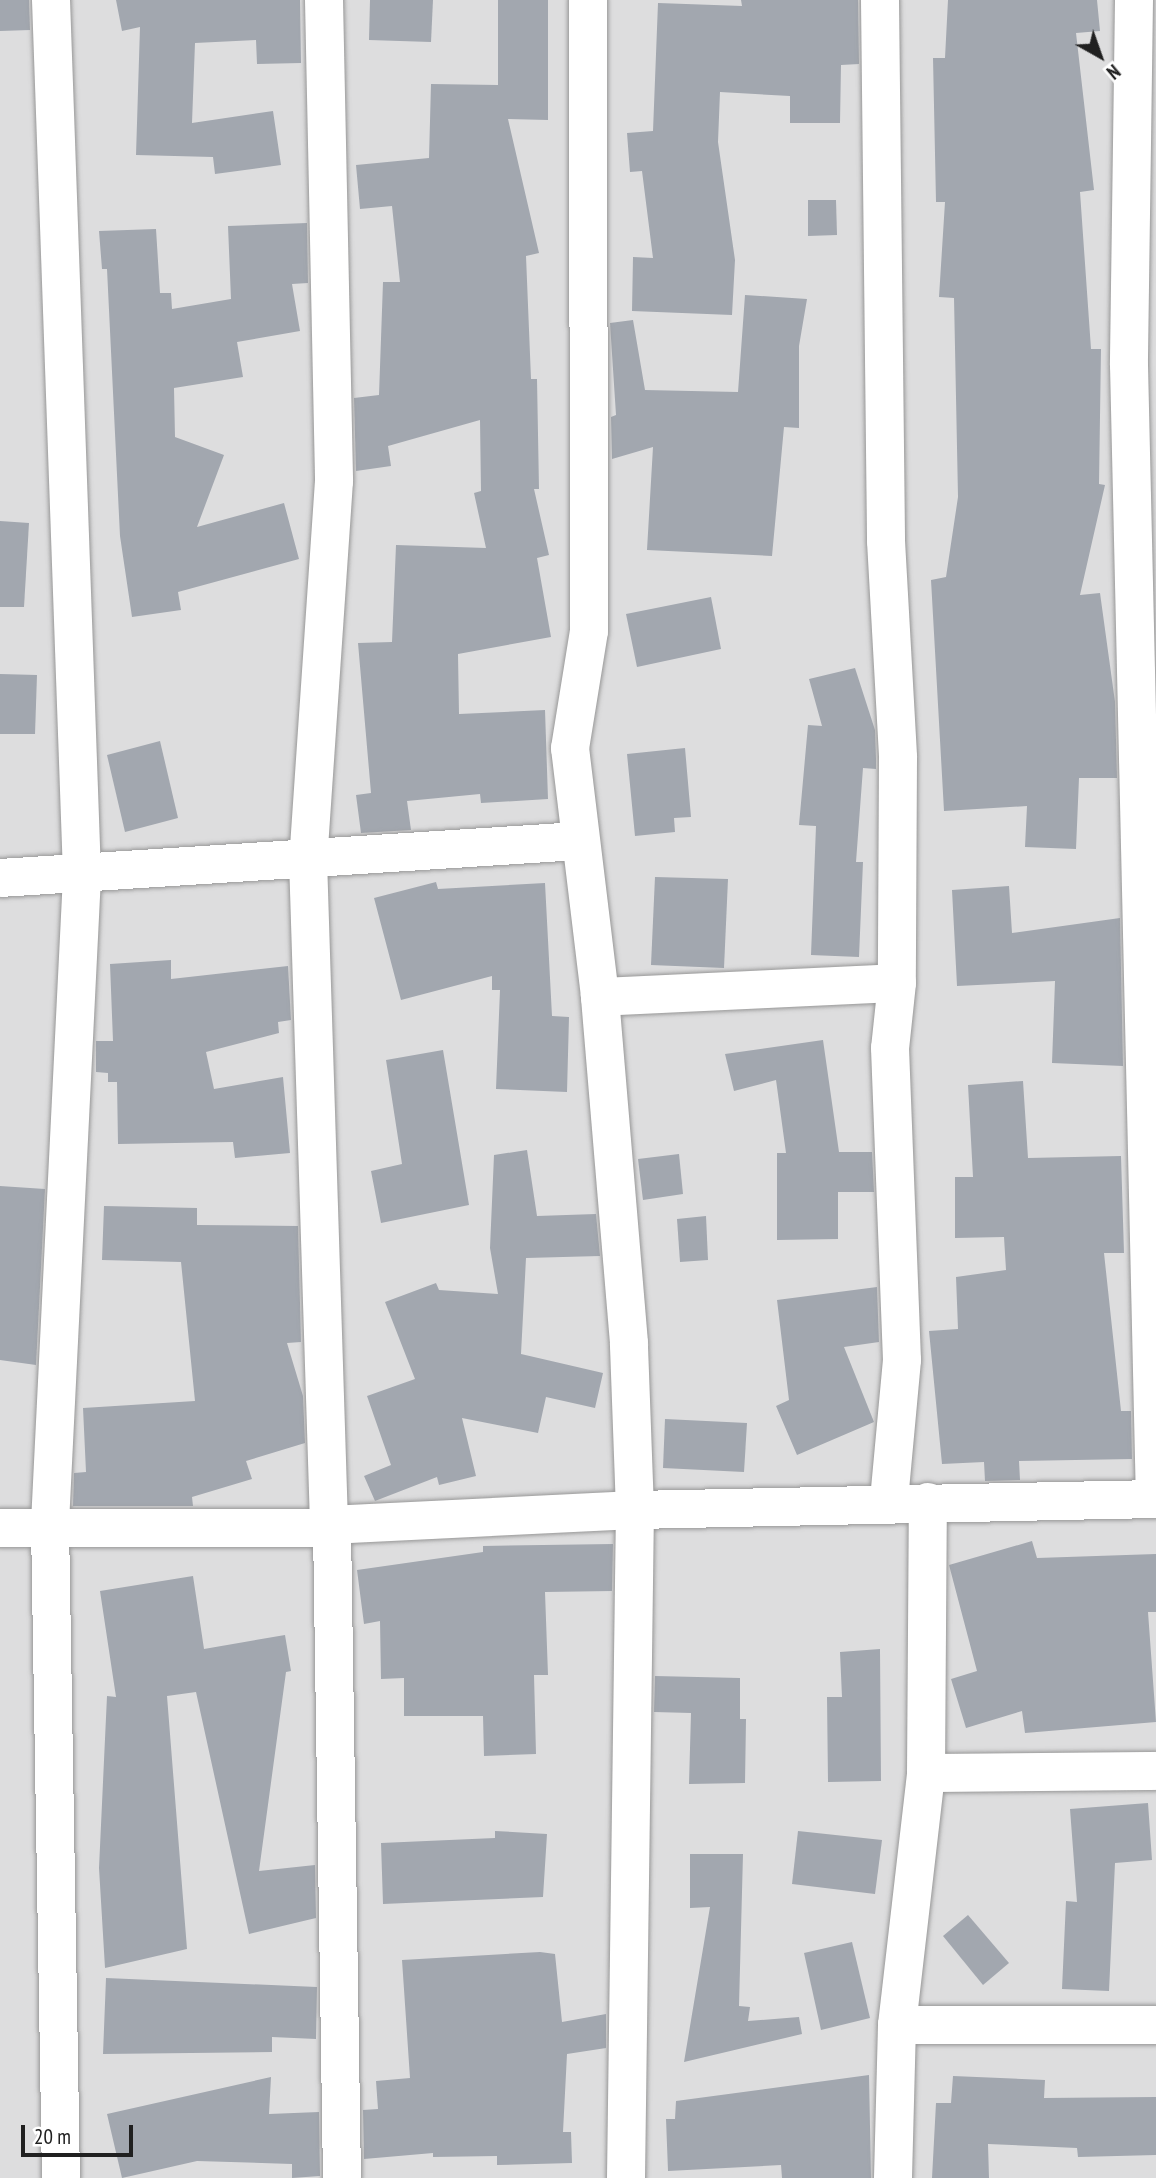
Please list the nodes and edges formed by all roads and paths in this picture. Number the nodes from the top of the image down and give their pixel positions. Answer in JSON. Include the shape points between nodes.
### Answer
{"nodes":[{"id":1,"x":51,"y":0,"type":"edge"},
{"id":2,"x":324,"y":0,"type":"edge"},
{"id":3,"x":588,"y":0,"type":"edge"},
{"id":4,"x":880,"y":0,"type":"edge"},
{"id":5,"x":1134,"y":0,"type":"edge"},
{"id":6,"x":579,"y":841,"type":"junction"},
{"id":7,"x":308,"y":859,"type":"junction"},
{"id":8,"x":82,"y":876,"type":"junction"},
{"id":9,"x":0,"y":877,"type":"edge"},
{"id":10,"x":897,"y":983,"type":"junction"},
{"id":11,"x":600,"y":997,"type":"junction"},
{"id":12,"x":1156,"y":1499,"type":"edge"},
{"id":13,"x":889,"y":1501,"type":"junction"},
{"id":14,"x":928,"y":1502,"type":"junction"},
{"id":15,"x":635,"y":1510,"type":"junction"},
{"id":16,"x":50,"y":1524,"type":"junction"},
{"id":17,"x":330,"y":1527,"type":"junction"},
{"id":18,"x":0,"y":1528,"type":"edge"},
{"id":19,"x":1156,"y":1771,"type":"edge"},
{"id":20,"x":926,"y":1773,"type":"junction"},
{"id":21,"x":897,"y":2025,"type":"junction"},
{"id":22,"x":1156,"y":2025,"type":"edge"},
{"id":23,"x":61,"y":2178,"type":"edge"},
{"id":24,"x":342,"y":2178,"type":"edge"},
{"id":25,"x":626,"y":2178,"type":"edge"},
{"id":26,"x":893,"y":2178,"type":"edge"}],
"edges":[{"from":1,"to":8,"type":"street"},
{"from":2,"to":7,"type":"street","via":[[334,481]]},
{"from":3,"to":6,"type":"street","via":[[589,631],[570,748]]},
{"from":4,"to":10,"type":"street","via":[[886,541],[898,758]]},
{"from":5,"to":12,"type":"street","via":[[1129,365]]},
{"from":6,"to":7,"type":"street"},
{"from":6,"to":11,"type":"street"},
{"from":7,"to":8,"type":"street"},
{"from":7,"to":17,"type":"street"},
{"from":8,"to":9,"type":"street"},
{"from":8,"to":16,"type":"street"},
{"from":10,"to":11,"type":"street"},
{"from":10,"to":13,"type":"street","via":[[890,1048],[902,1360]]},
{"from":11,"to":15,"type":"street","via":[[629,1343]]},
{"from":12,"to":14,"type":"street"},
{"from":13,"to":14,"type":"street"},
{"from":13,"to":15,"type":"street"},
{"from":14,"to":20,"type":"street"},
{"from":15,"to":17,"type":"street"},
{"from":15,"to":25,"type":"street"},
{"from":16,"to":17,"type":"street"},
{"from":16,"to":18,"type":"street"},
{"from":16,"to":23,"type":"street"},
{"from":17,"to":24,"type":"street"},
{"from":19,"to":20,"type":"street"},
{"from":20,"to":21,"type":"street"},
{"from":21,"to":22,"type":"street"},
{"from":21,"to":26,"type":"street"}]}
